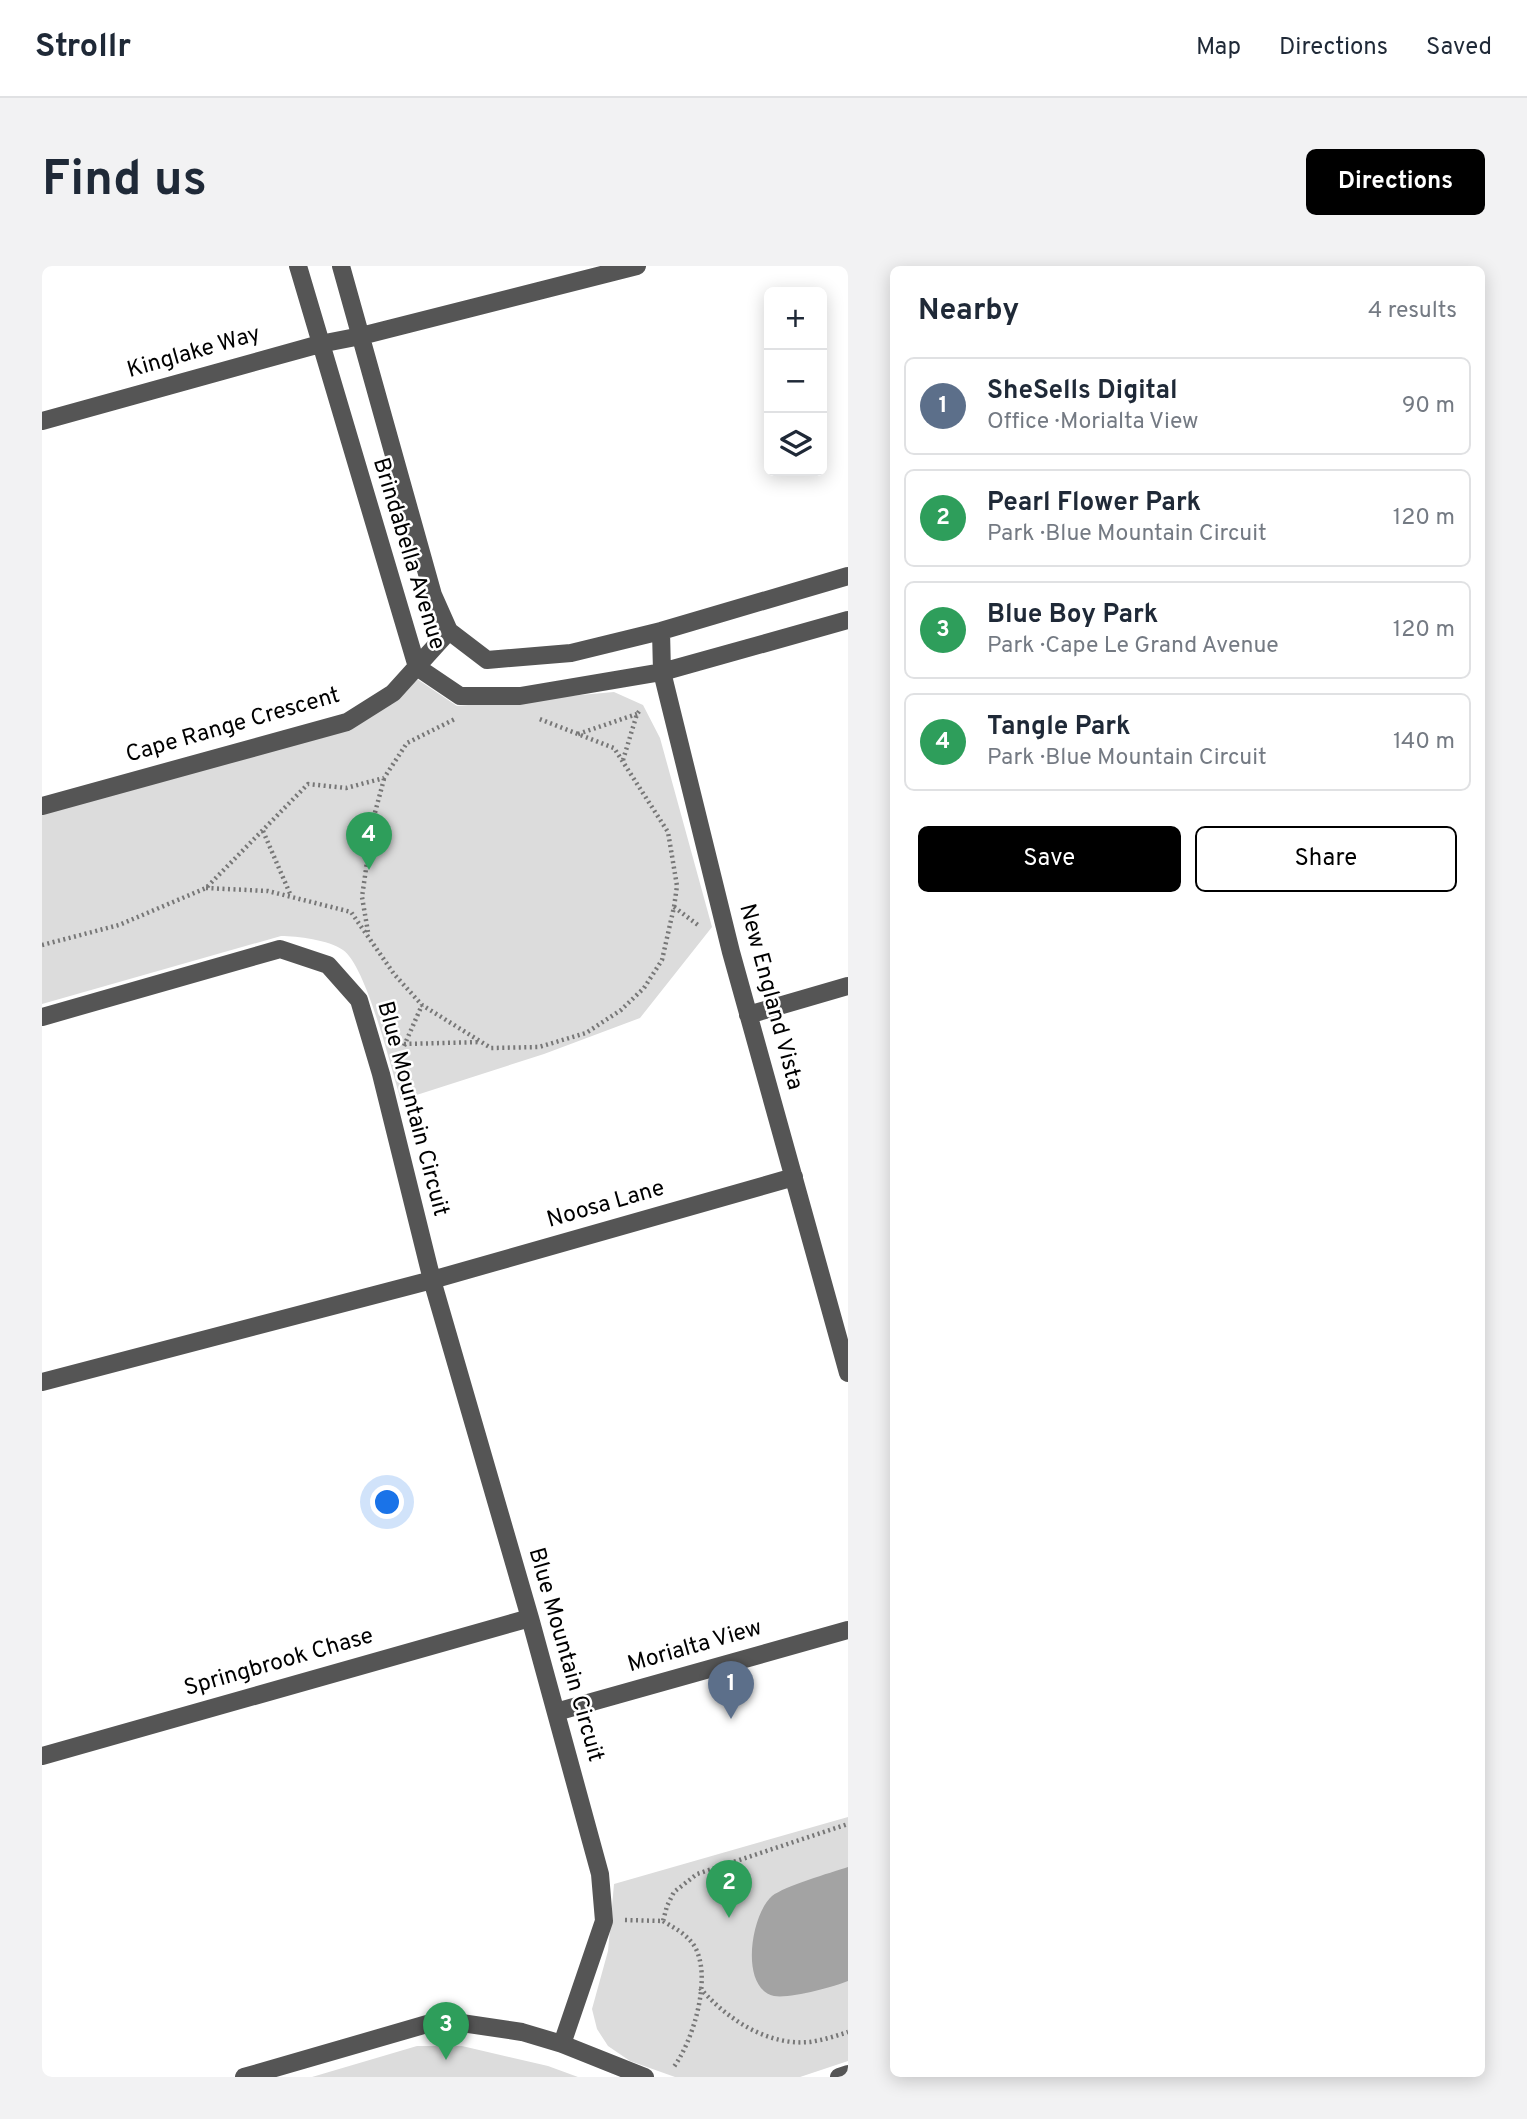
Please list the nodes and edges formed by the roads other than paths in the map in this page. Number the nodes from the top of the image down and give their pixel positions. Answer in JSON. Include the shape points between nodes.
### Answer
{"nodes":[{"id":1,"x":298,"y":266,"type":"edge"},
{"id":2,"x":341,"y":266,"type":"edge"},
{"id":3,"x":636,"y":266,"type":"edge"},
{"id":4,"x":361,"y":336,"type":"junction"},
{"id":5,"x":320,"y":344,"type":"junction"},
{"id":6,"x":42,"y":421,"type":"edge"},
{"id":7,"x":848,"y":576,"type":"edge"},
{"id":8,"x":848,"y":620,"type":"edge"},
{"id":9,"x":449,"y":631,"type":"junction"},
{"id":10,"x":661,"y":631,"type":"junction"},
{"id":11,"x":416,"y":667,"type":"junction"},
{"id":12,"x":662,"y":672,"type":"junction"},
{"id":13,"x":42,"y":806,"type":"edge"},
{"id":14,"x":848,"y":986,"type":"edge"},
{"id":15,"x":748,"y":1014,"type":"junction"},
{"id":16,"x":42,"y":1017,"type":"edge"},
{"id":17,"x":794,"y":1177,"type":"junction"},
{"id":18,"x":432,"y":1280,"type":"junction"},
{"id":19,"x":848,"y":1373,"type":"edge"},
{"id":20,"x":42,"y":1382,"type":"edge"},
{"id":21,"x":530,"y":1618,"type":"junction"},
{"id":22,"x":848,"y":1630,"type":"edge"},
{"id":23,"x":556,"y":1712,"type":"junction"},
{"id":24,"x":42,"y":1756,"type":"edge"},
{"id":25,"x":562,"y":2044,"type":"junction"},
{"id":26,"x":848,"y":2074,"type":"edge"},
{"id":27,"x":244,"y":2077,"type":"edge"},
{"id":28,"x":645,"y":2077,"type":"edge"},
{"id":29,"x":839,"y":2077,"type":"edge"}],
"edges":[{"from":1,"to":5,"type":"street","name":"Brindabella Avenue"},
{"from":2,"to":4,"type":"street","name":"Brindabella Avenue"},
{"from":3,"to":4,"type":"street","name":"Kinglake Way"},
{"from":4,"to":5,"type":"street","name":"Kinglake Way"},
{"from":4,"to":9,"type":"street","name":"Brindabella Avenue","via":[[433,595]]},
{"from":5,"to":6,"type":"street","name":"Kinglake Way"},
{"from":5,"to":11,"type":"street","name":"Brindabella Avenue"},
{"from":7,"to":10,"type":"street","name":"Brindabella Avenue"},
{"from":8,"to":12,"type":"street","name":"Brindabella Avenue"},
{"from":9,"to":10,"type":"street","name":"Brindabella Avenue","via":[[487,660],[571,653]]},
{"from":9,"to":11,"type":"street","name":"Cape Range Crescent"},
{"from":10,"to":12,"type":"street","name":"New England Vista"},
{"from":11,"to":12,"type":"street","name":"Brindabella Avenue","via":[[460,696],[520,696]]},
{"from":11,"to":13,"type":"street","name":"Cape Range Crescent","via":[[393,693],[347,722]]},
{"from":12,"to":15,"type":"street","name":"New England Vista"},
{"from":14,"to":15,"type":"street"},
{"from":15,"to":17,"type":"street","name":"New England Vista"},
{"from":16,"to":18,"type":"street","name":"Blue Mountain Circuit","via":[[281,949],[328,965],[359,1000]]},
{"from":17,"to":18,"type":"street","name":"Noosa Lane"},
{"from":17,"to":19,"type":"street","name":"New England Vista"},
{"from":18,"to":20,"type":"street"},
{"from":18,"to":21,"type":"street","name":"Blue Mountain Circuit"},
{"from":21,"to":23,"type":"street","name":"Blue Mountain Circuit"},
{"from":21,"to":24,"type":"street","name":"Springbrook Chase"},
{"from":22,"to":23,"type":"street","name":"Morialta View"},
{"from":23,"to":25,"type":"street","name":"Blue Mountain Circuit","via":[[600,1874],[604,1921]]},
{"from":25,"to":27,"type":"street","via":[[522,2032],[441,2020]]},
{"from":25,"to":28,"type":"street"},
{"from":26,"to":29,"type":"street"}]}
